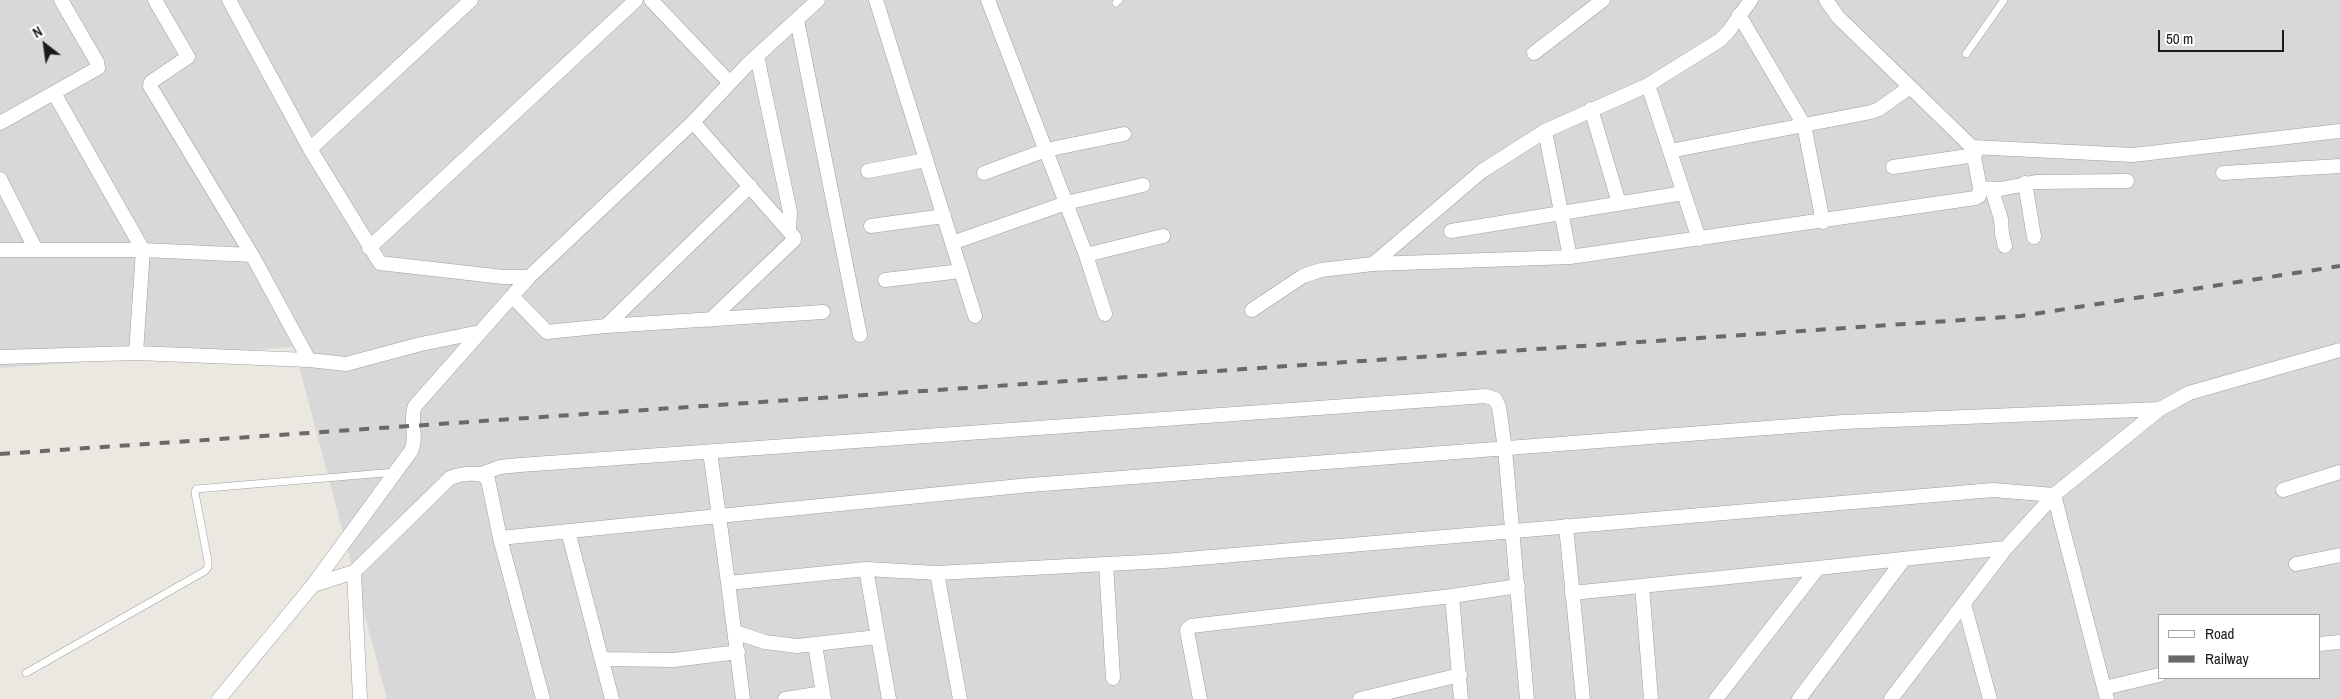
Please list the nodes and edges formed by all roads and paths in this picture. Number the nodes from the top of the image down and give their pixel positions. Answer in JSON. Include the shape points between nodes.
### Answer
{"nodes":[{"id":1,"x":62,"y":0,"type":"edge"},
{"id":2,"x":155,"y":0,"type":"edge"},
{"id":3,"x":229,"y":0,"type":"edge"},
{"id":4,"x":470,"y":0,"type":"edge"},
{"id":5,"x":636,"y":0,"type":"edge"},
{"id":6,"x":651,"y":0,"type":"edge"},
{"id":7,"x":818,"y":0,"type":"edge"},
{"id":8,"x":876,"y":0,"type":"edge"},
{"id":9,"x":988,"y":0,"type":"edge"},
{"id":10,"x":1603,"y":0,"type":"edge"},
{"id":11,"x":1750,"y":0,"type":"edge"},
{"id":12,"x":1826,"y":0,"type":"edge"},
{"id":13,"x":2004,"y":0,"type":"edge"},
{"id":14,"x":1739,"y":15,"type":"junction"},
{"id":15,"x":797,"y":20,"type":"junction"},
{"id":16,"x":1534,"y":53,"type":"dead end"},
{"id":17,"x":1966,"y":54,"type":"dead end"},
{"id":18,"x":757,"y":56,"type":"junction"},
{"id":19,"x":730,"y":83,"type":"junction"},
{"id":20,"x":1648,"y":85,"type":"junction"},
{"id":21,"x":1910,"y":87,"type":"junction"},
{"id":22,"x":54,"y":93,"type":"junction"},
{"id":23,"x":1591,"y":109,"type":"junction"},
{"id":24,"x":693,"y":122,"type":"junction"},
{"id":25,"x":0,"y":123,"type":"edge"},
{"id":26,"x":1804,"y":125,"type":"junction"},
{"id":27,"x":1544,"y":131,"type":"junction"},
{"id":28,"x":2340,"y":131,"type":"edge"},
{"id":29,"x":1124,"y":134,"type":"dead end"},
{"id":30,"x":310,"y":149,"type":"junction"},
{"id":31,"x":1046,"y":150,"type":"junction"},
{"id":32,"x":1670,"y":151,"type":"junction"},
{"id":33,"x":1974,"y":151,"type":"junction"},
{"id":34,"x":926,"y":160,"type":"junction"},
{"id":35,"x":2340,"y":166,"type":"edge"},
{"id":36,"x":1893,"y":167,"type":"dead end"},
{"id":37,"x":868,"y":171,"type":"dead end"},
{"id":38,"x":984,"y":173,"type":"dead end"},
{"id":39,"x":2223,"y":174,"type":"dead end"},
{"id":40,"x":0,"y":179,"type":"edge"},
{"id":41,"x":2127,"y":181,"type":"dead end"},
{"id":42,"x":2025,"y":183,"type":"junction"},
{"id":43,"x":750,"y":186,"type":"junction"},
{"id":44,"x":1143,"y":186,"type":"dead end"},
{"id":45,"x":1986,"y":189,"type":"junction"},
{"id":46,"x":1684,"y":193,"type":"junction"},
{"id":47,"x":1066,"y":203,"type":"junction"},
{"id":48,"x":1619,"y":203,"type":"junction"},
{"id":49,"x":1561,"y":213,"type":"junction"},
{"id":50,"x":944,"y":216,"type":"junction"},
{"id":51,"x":1823,"y":222,"type":"junction"},
{"id":52,"x":871,"y":226,"type":"dead end"},
{"id":53,"x":789,"y":230,"type":"junction"},
{"id":54,"x":1451,"y":231,"type":"dead end"},
{"id":55,"x":1164,"y":236,"type":"dead end"},
{"id":56,"x":2034,"y":237,"type":"dead end"},
{"id":57,"x":1699,"y":239,"type":"junction"},
{"id":58,"x":952,"y":243,"type":"junction"},
{"id":59,"x":2005,"y":246,"type":"dead end"},
{"id":60,"x":35,"y":248,"type":"junction"},
{"id":61,"x":369,"y":248,"type":"junction"},
{"id":62,"x":0,"y":250,"type":"edge"},
{"id":63,"x":142,"y":250,"type":"junction"},
{"id":64,"x":252,"y":255,"type":"junction"},
{"id":65,"x":1086,"y":255,"type":"junction"},
{"id":66,"x":1570,"y":257,"type":"junction"},
{"id":67,"x":1373,"y":264,"type":"junction"},
{"id":68,"x":961,"y":271,"type":"junction"},
{"id":69,"x":528,"y":277,"type":"junction"},
{"id":70,"x":885,"y":280,"type":"dead end"},
{"id":71,"x":512,"y":296,"type":"junction"},
{"id":72,"x":1252,"y":310,"type":"dead end"},
{"id":73,"x":823,"y":312,"type":"dead end"},
{"id":74,"x":1105,"y":314,"type":"dead end"},
{"id":75,"x":975,"y":316,"type":"dead end"},
{"id":76,"x":710,"y":320,"type":"junction"},
{"id":77,"x":606,"y":326,"type":"junction"},
{"id":78,"x":480,"y":332,"type":"junction"},
{"id":79,"x":860,"y":335,"type":"dead end"},
{"id":80,"x":2340,"y":350,"type":"edge"},
{"id":81,"x":136,"y":352,"type":"junction"},
{"id":82,"x":0,"y":357,"type":"edge"},
{"id":83,"x":309,"y":360,"type":"junction"},
{"id":84,"x":2160,"y":409,"type":"junction"},
{"id":85,"x":1505,"y":449,"type":"junction"},
{"id":86,"x":710,"y":452,"type":"junction"},
{"id":87,"x":396,"y":472,"type":"junction"},
{"id":88,"x":2340,"y":472,"type":"edge"},
{"id":89,"x":481,"y":474,"type":"junction"},
{"id":90,"x":2283,"y":490,"type":"dead end"},
{"id":91,"x":2054,"y":495,"type":"junction"},
{"id":92,"x":719,"y":516,"type":"junction"},
{"id":93,"x":1566,"y":526,"type":"junction"},
{"id":94,"x":1513,"y":530,"type":"junction"},
{"id":95,"x":568,"y":531,"type":"junction"},
{"id":96,"x":500,"y":538,"type":"junction"},
{"id":97,"x":2006,"y":548,"type":"junction"},
{"id":98,"x":2340,"y":554,"type":"edge"},
{"id":99,"x":1904,"y":559,"type":"junction"},
{"id":100,"x":1106,"y":564,"type":"junction"},
{"id":101,"x":2296,"y":564,"type":"dead end"},
{"id":102,"x":1818,"y":568,"type":"junction"},
{"id":103,"x":866,"y":569,"type":"junction"},
{"id":104,"x":354,"y":572,"type":"junction"},
{"id":105,"x":937,"y":573,"type":"junction"},
{"id":106,"x":728,"y":583,"type":"junction"},
{"id":107,"x":314,"y":585,"type":"junction"},
{"id":108,"x":1518,"y":586,"type":"junction"},
{"id":109,"x":1642,"y":586,"type":"junction"},
{"id":110,"x":1572,"y":593,"type":"junction"},
{"id":111,"x":1452,"y":596,"type":"junction"},
{"id":112,"x":1964,"y":604,"type":"junction"},
{"id":113,"x":735,"y":632,"type":"junction"},
{"id":114,"x":877,"y":637,"type":"junction"},
{"id":115,"x":2340,"y":642,"type":"edge"},
{"id":116,"x":2320,"y":644,"type":"edge"},
{"id":117,"x":815,"y":645,"type":"junction"},
{"id":118,"x":738,"y":652,"type":"junction"},
{"id":119,"x":602,"y":659,"type":"junction"},
{"id":120,"x":26,"y":673,"type":"dead end"},
{"id":121,"x":1460,"y":675,"type":"junction"},
{"id":122,"x":2158,"y":675,"type":"edge"},
{"id":123,"x":1113,"y":678,"type":"dead end"},
{"id":124,"x":2106,"y":694,"type":"edge"},
{"id":125,"x":823,"y":696,"type":"edge"},
{"id":126,"x":219,"y":699,"type":"edge"},
{"id":127,"x":360,"y":699,"type":"edge"},
{"id":128,"x":543,"y":699,"type":"edge"},
{"id":129,"x":612,"y":699,"type":"edge"},
{"id":130,"x":743,"y":699,"type":"edge"},
{"id":131,"x":785,"y":699,"type":"edge"},
{"id":132,"x":889,"y":699,"type":"edge"},
{"id":133,"x":960,"y":699,"type":"edge"},
{"id":134,"x":1200,"y":699,"type":"edge"},
{"id":135,"x":1360,"y":699,"type":"edge"},
{"id":136,"x":1461,"y":699,"type":"edge"},
{"id":137,"x":1527,"y":699,"type":"edge"},
{"id":138,"x":1582,"y":699,"type":"edge"},
{"id":139,"x":1651,"y":699,"type":"edge"},
{"id":140,"x":1716,"y":699,"type":"edge"},
{"id":141,"x":1799,"y":699,"type":"edge"},
{"id":142,"x":1890,"y":699,"type":"edge"},
{"id":143,"x":1990,"y":699,"type":"edge"}],
"edges":[{"from":1,"to":22,"type":"street","via":[[98,68]]},
{"from":2,"to":64,"type":"street","via":[[188,57],[151,82],[150,86]]},
{"from":3,"to":30,"type":"street"},
{"from":4,"to":30,"type":"street"},
{"from":5,"to":61,"type":"street"},
{"from":6,"to":19,"type":"street"},
{"from":7,"to":15,"type":"street"},
{"from":8,"to":34,"type":"street"},
{"from":9,"to":31,"type":"street"},
{"from":10,"to":16,"type":"street"},
{"from":11,"to":14,"type":"street"},
{"from":12,"to":21,"type":"street","via":[[1838,17]]},
{"from":13,"to":17,"type":"lane"},
{"from":14,"to":20,"type":"street","via":[[1725,36]]},
{"from":14,"to":26,"type":"street"},
{"from":15,"to":18,"type":"street"},
{"from":15,"to":79,"type":"street"},
{"from":18,"to":19,"type":"street"},
{"from":18,"to":53,"type":"street","via":[[790,212]]},
{"from":19,"to":24,"type":"street"},
{"from":20,"to":23,"type":"street"},
{"from":20,"to":32,"type":"street"},
{"from":21,"to":26,"type":"street","via":[[1879,109]]},
{"from":21,"to":33,"type":"street"},
{"from":22,"to":25,"type":"street"},
{"from":22,"to":63,"type":"street"},
{"from":23,"to":27,"type":"street"},
{"from":23,"to":48,"type":"street"},
{"from":24,"to":43,"type":"street"},
{"from":24,"to":69,"type":"street"},
{"from":26,"to":32,"type":"street"},
{"from":26,"to":51,"type":"street"},
{"from":27,"to":49,"type":"street"},
{"from":27,"to":67,"type":"street","via":[[1482,171]]},
{"from":28,"to":33,"type":"street","via":[[2132,155]]},
{"from":29,"to":31,"type":"street"},
{"from":30,"to":61,"type":"street"},
{"from":31,"to":38,"type":"street"},
{"from":31,"to":47,"type":"street"},
{"from":32,"to":46,"type":"street"},
{"from":33,"to":36,"type":"street"},
{"from":33,"to":45,"type":"street"},
{"from":34,"to":37,"type":"street"},
{"from":34,"to":50,"type":"street"},
{"from":35,"to":39,"type":"street"},
{"from":40,"to":60,"type":"street"},
{"from":41,"to":42,"type":"street"},
{"from":42,"to":45,"type":"street"},
{"from":42,"to":56,"type":"street"},
{"from":43,"to":53,"type":"street"},
{"from":43,"to":77,"type":"street"},
{"from":44,"to":47,"type":"street"},
{"from":45,"to":51,"type":"street","via":[[1975,198]]},
{"from":45,"to":59,"type":"street","via":[[2001,219]]},
{"from":46,"to":48,"type":"street"},
{"from":46,"to":57,"type":"street"},
{"from":47,"to":58,"type":"street"},
{"from":47,"to":65,"type":"street"},
{"from":48,"to":49,"type":"street"},
{"from":49,"to":54,"type":"street"},
{"from":49,"to":66,"type":"street"},
{"from":50,"to":52,"type":"street"},
{"from":50,"to":58,"type":"street"},
{"from":51,"to":57,"type":"street"},
{"from":53,"to":76,"type":"street","via":[[794,240]]},
{"from":55,"to":65,"type":"street"},
{"from":57,"to":66,"type":"street"},
{"from":58,"to":68,"type":"street"},
{"from":60,"to":62,"type":"street"},
{"from":60,"to":63,"type":"street"},
{"from":61,"to":69,"type":"street","via":[[380,263]]},
{"from":63,"to":64,"type":"street"},
{"from":63,"to":81,"type":"street"},
{"from":64,"to":83,"type":"street"},
{"from":65,"to":74,"type":"street"},
{"from":66,"to":67,"type":"street"},
{"from":67,"to":72,"type":"street","via":[[1311,272]]},
{"from":68,"to":70,"type":"street"},
{"from":68,"to":75,"type":"street"},
{"from":69,"to":71,"type":"street"},
{"from":71,"to":77,"type":"street","via":[[547,332]]},
{"from":71,"to":78,"type":"street"},
{"from":73,"to":76,"type":"street"},
{"from":76,"to":77,"type":"street"},
{"from":78,"to":83,"type":"street","via":[[354,363]]},
{"from":78,"to":87,"type":"street","via":[[415,406],[413,447]]},
{"from":80,"to":84,"type":"street","via":[[2189,393]]},
{"from":81,"to":82,"type":"street"},
{"from":81,"to":83,"type":"street"},
{"from":84,"to":85,"type":"street","via":[[1844,422]]},
{"from":84,"to":91,"type":"street"},
{"from":85,"to":86,"type":"street","via":[[1499,407],[1494,399],[1486,396]]},
{"from":85,"to":92,"type":"street","via":[[1030,485]]},
{"from":85,"to":94,"type":"street"},
{"from":86,"to":89,"type":"street","via":[[520,465],[500,467]]},
{"from":86,"to":92,"type":"street"},
{"from":87,"to":107,"type":"street"},
{"from":87,"to":120,"type":"lane","via":[[196,489],[208,562],[205,571]]},
{"from":88,"to":90,"type":"street"},
{"from":89,"to":96,"type":"street","via":[[488,480]]},
{"from":89,"to":104,"type":"street","via":[[450,478]]},
{"from":91,"to":93,"type":"street","via":[[1993,490]]},
{"from":91,"to":97,"type":"street"},
{"from":91,"to":124,"type":"street"},
{"from":92,"to":95,"type":"street"},
{"from":92,"to":106,"type":"street"},
{"from":93,"to":94,"type":"street"},
{"from":93,"to":110,"type":"street"},
{"from":94,"to":100,"type":"street"},
{"from":94,"to":108,"type":"street"},
{"from":95,"to":96,"type":"street"},
{"from":95,"to":119,"type":"street"},
{"from":96,"to":128,"type":"street"},
{"from":97,"to":99,"type":"street"},
{"from":97,"to":112,"type":"street"},
{"from":98,"to":101,"type":"street"},
{"from":99,"to":102,"type":"street"},
{"from":99,"to":141,"type":"street"},
{"from":100,"to":105,"type":"street"},
{"from":100,"to":123,"type":"street"},
{"from":102,"to":109,"type":"street"},
{"from":102,"to":140,"type":"street"},
{"from":103,"to":105,"type":"street"},
{"from":103,"to":106,"type":"street"},
{"from":103,"to":114,"type":"street"},
{"from":104,"to":107,"type":"street"},
{"from":104,"to":127,"type":"street"},
{"from":105,"to":133,"type":"street"},
{"from":106,"to":113,"type":"street"},
{"from":107,"to":126,"type":"street"},
{"from":108,"to":111,"type":"street"},
{"from":108,"to":137,"type":"street"},
{"from":109,"to":110,"type":"street"},
{"from":109,"to":139,"type":"street"},
{"from":110,"to":138,"type":"street"},
{"from":111,"to":121,"type":"street"},
{"from":111,"to":134,"type":"street","via":[[1191,626],[1187,630]]},
{"from":112,"to":142,"type":"street"},
{"from":112,"to":143,"type":"street"},
{"from":113,"to":117,"type":"street","via":[[765,642]]},
{"from":113,"to":118,"type":"street"},
{"from":114,"to":117,"type":"street"},
{"from":114,"to":132,"type":"street"},
{"from":115,"to":116,"type":"street"},
{"from":117,"to":125,"type":"street"},
{"from":118,"to":119,"type":"street","via":[[680,660]]},
{"from":118,"to":130,"type":"street"},
{"from":119,"to":129,"type":"street"},
{"from":121,"to":135,"type":"street"},
{"from":121,"to":136,"type":"street"},
{"from":122,"to":124,"type":"street"},
{"from":125,"to":131,"type":"street"}]}
